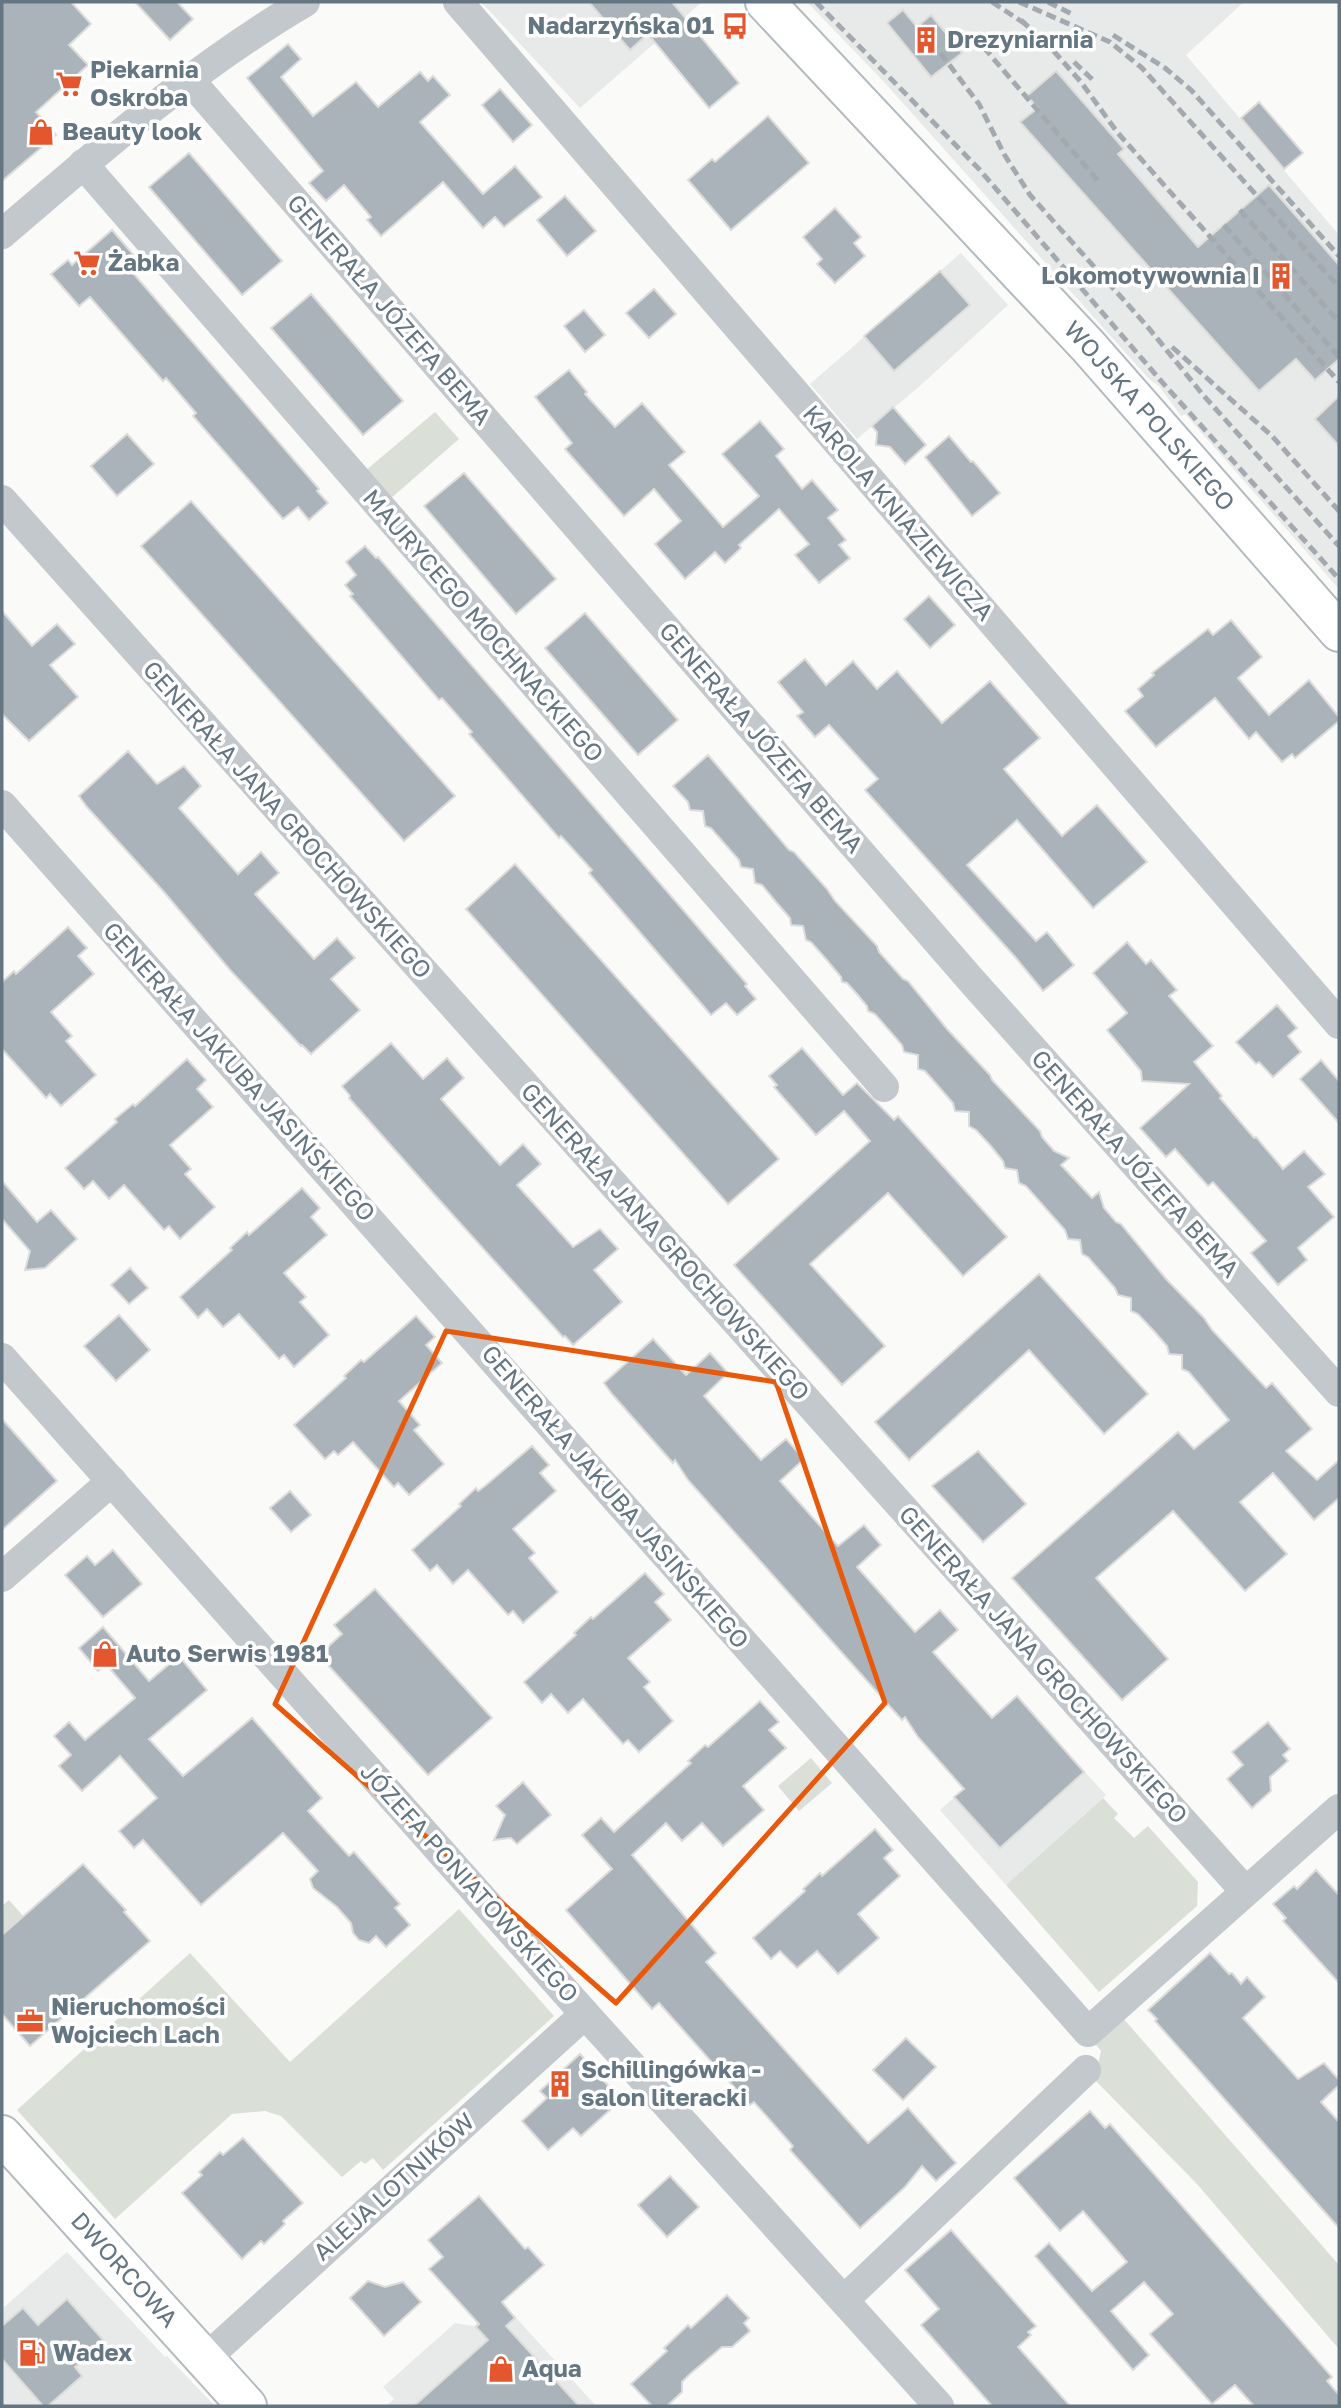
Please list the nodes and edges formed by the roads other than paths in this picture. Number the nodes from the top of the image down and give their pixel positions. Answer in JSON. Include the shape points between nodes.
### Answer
{"nodes":[{"id":1,"x":305,"y":2,"type":"edge"},
{"id":2,"x":458,"y":2,"type":"edge"},
{"id":3,"x":774,"y":8,"type":"edge"},
{"id":4,"x":188,"y":78,"type":"junction"},
{"id":5,"x":83,"y":164,"type":"junction"},
{"id":6,"x":2,"y":234,"type":"edge"},
{"id":7,"x":2,"y":500,"type":"edge"},
{"id":8,"x":1339,"y":632,"type":"edge"},
{"id":9,"x":2,"y":805,"type":"edge"},
{"id":10,"x":1339,"y":1024,"type":"edge"},
{"id":11,"x":884,"y":1087,"type":"dead end"},
{"id":12,"x":2,"y":1358,"type":"edge"},
{"id":13,"x":1339,"y":1392,"type":"edge"},
{"id":14,"x":112,"y":1481,"type":"junction"},
{"id":15,"x":2,"y":1577,"type":"edge"},
{"id":16,"x":1339,"y":1809,"type":"edge"},
{"id":17,"x":1245,"y":1891,"type":"junction"},
{"id":18,"x":585,"y":2014,"type":"junction"},
{"id":19,"x":1086,"y":2070,"type":"dead end"},
{"id":20,"x":2,"y":2135,"type":"edge"},
{"id":21,"x":844,"y":2300,"type":"junction"},
{"id":22,"x":204,"y":2360,"type":"junction"},
{"id":23,"x":247,"y":2406,"type":"edge"},
{"id":24,"x":939,"y":2406,"type":"edge"}],
"edges":[{"from":1,"to":4,"type":"street"},
{"from":2,"to":10,"type":"street","name":"KAROLA KNIAZIEWICZA"},
{"from":3,"to":8,"type":"street","name":"WOJSKA POLSKIEGO","via":[[1088,346]]},
{"from":4,"to":5,"type":"street"},
{"from":4,"to":13,"type":"street","name":"GENERAŁA JÓZEFA BEMA","via":[[971,980]]},
{"from":5,"to":6,"type":"street"},
{"from":5,"to":11,"type":"street","name":"MAURYCEGO MOCHNACKIEGO"},
{"from":7,"to":17,"type":"street","name":"GENERAŁA JANA GROCHOWSKIEGO"},
{"from":9,"to":17,"type":"street","name":"GENERAŁA JAKUBA JASIŃSKIEGO","via":[[1088,2032]]},
{"from":12,"to":14,"type":"street","name":"JÓZEFA PONIATOWSKIEGO"},
{"from":14,"to":15,"type":"street"},
{"from":14,"to":18,"type":"street","name":"JÓZEFA PONIATOWSKIEGO"},
{"from":16,"to":17,"type":"street"},
{"from":18,"to":21,"type":"street","name":"JÓZEFA PONIATOWSKIEGO"},
{"from":18,"to":22,"type":"street","name":"ALEJA LOTNIKÓW"},
{"from":19,"to":21,"type":"street"},
{"from":20,"to":22,"type":"street","name":"DWORCOWA"},
{"from":21,"to":24,"type":"street","name":"JÓZEFA PONIATOWSKIEGO"},
{"from":22,"to":23,"type":"street","name":"DWORCOWA"}]}
